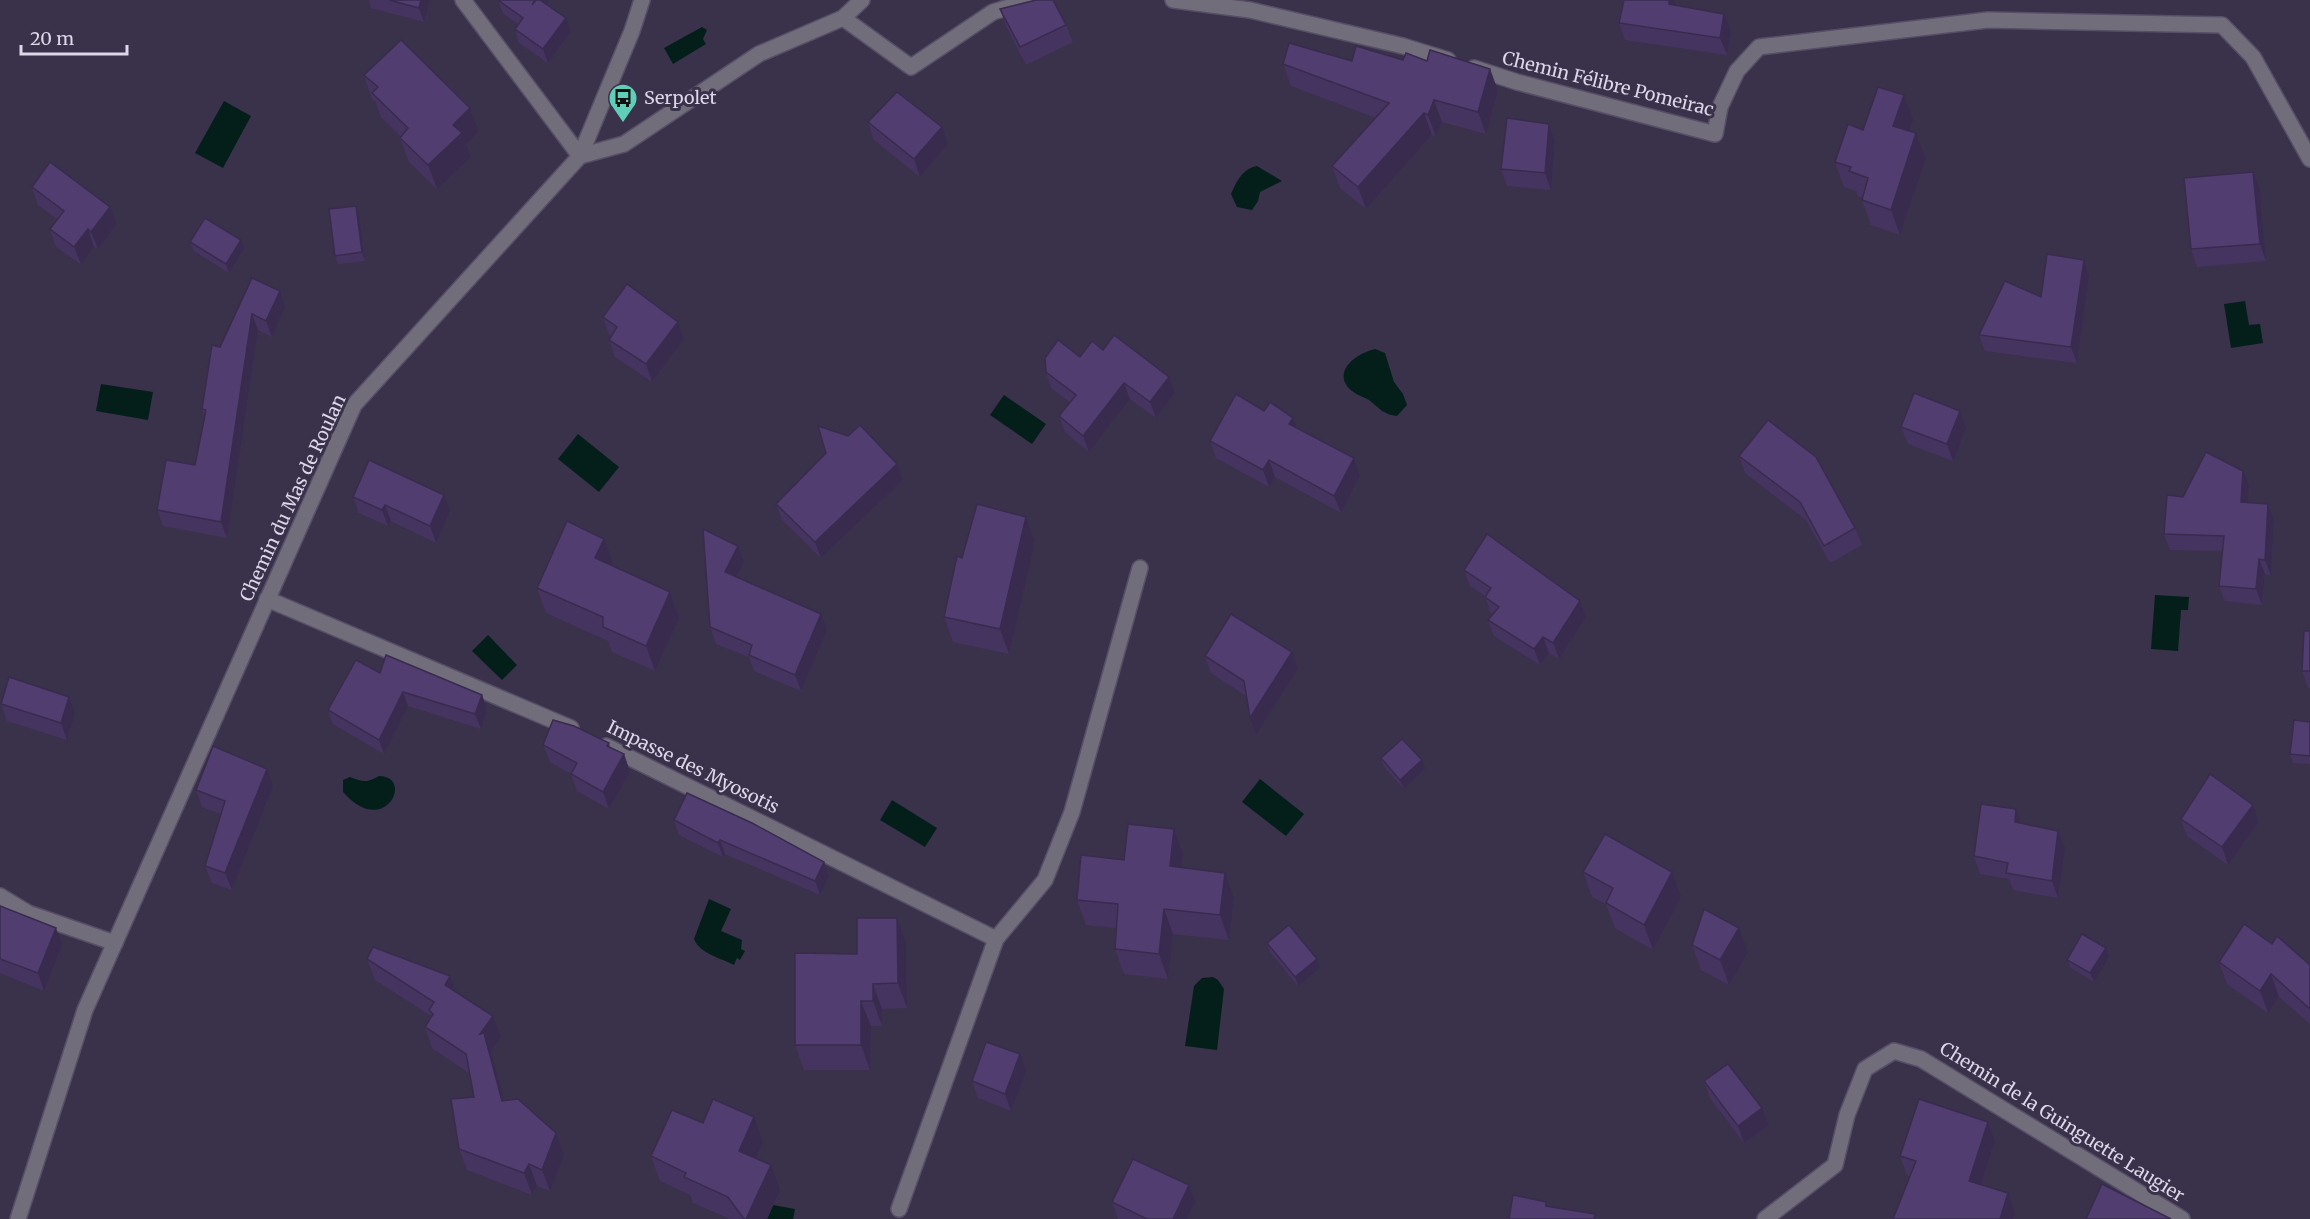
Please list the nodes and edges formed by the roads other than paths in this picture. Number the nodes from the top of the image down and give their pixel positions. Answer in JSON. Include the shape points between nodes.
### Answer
{"nodes":[{"id":1,"x":464,"y":0,"type":"edge"},
{"id":2,"x":642,"y":0,"type":"edge"},
{"id":3,"x":862,"y":0,"type":"edge"},
{"id":4,"x":1032,"y":0,"type":"edge"},
{"id":5,"x":1173,"y":0,"type":"edge"},
{"id":6,"x":843,"y":18,"type":"junction"},
{"id":7,"x":580,"y":156,"type":"junction"},
{"id":8,"x":2310,"y":159,"type":"edge"},
{"id":9,"x":1140,"y":568,"type":"dead end"},
{"id":10,"x":267,"y":599,"type":"junction"},
{"id":11,"x":0,"y":896,"type":"edge"},
{"id":12,"x":996,"y":939,"type":"junction"},
{"id":13,"x":115,"y":943,"type":"junction"},
{"id":14,"x":898,"y":1209,"type":"dead end"},
{"id":15,"x":18,"y":1219,"type":"edge"},
{"id":16,"x":1765,"y":1219,"type":"edge"},
{"id":17,"x":2182,"y":1219,"type":"edge"}],
"edges":[{"from":1,"to":7,"type":"street"},
{"from":2,"to":7,"type":"street"},
{"from":3,"to":6,"type":"street"},
{"from":4,"to":6,"type":"street","via":[[993,12],[910,66]]},
{"from":5,"to":8,"type":"street","name":"Chemin Félibre Pomeirac","via":[[1250,10],[1402,46],[1517,82],[1715,134],[1720,107],[1737,71],[1760,47],[1988,20],[2222,25],[2253,57]]},
{"from":6,"to":7,"type":"street","via":[[759,54],[624,144]]},
{"from":7,"to":10,"type":"street","name":"Chemin du Mas de Roulan","via":[[354,405]]},
{"from":9,"to":12,"type":"street","via":[[1072,812],[1045,880]]},
{"from":10,"to":12,"type":"street","name":"Impasse des Myosotis","via":[[587,736]]},
{"from":10,"to":13,"type":"street","name":"Chemin du Mas de Roulan"},
{"from":11,"to":13,"type":"street","via":[[28,913]]},
{"from":12,"to":14,"type":"street"},
{"from":13,"to":15,"type":"street","name":"Chemin du Mas de Roulan","via":[[85,1010]]},
{"from":16,"to":17,"type":"street","name":"Chemin de la Guinguette Laugier","via":[[1835,1165],[1847,1115],[1865,1069],[1894,1051],[1921,1059]]}]}
